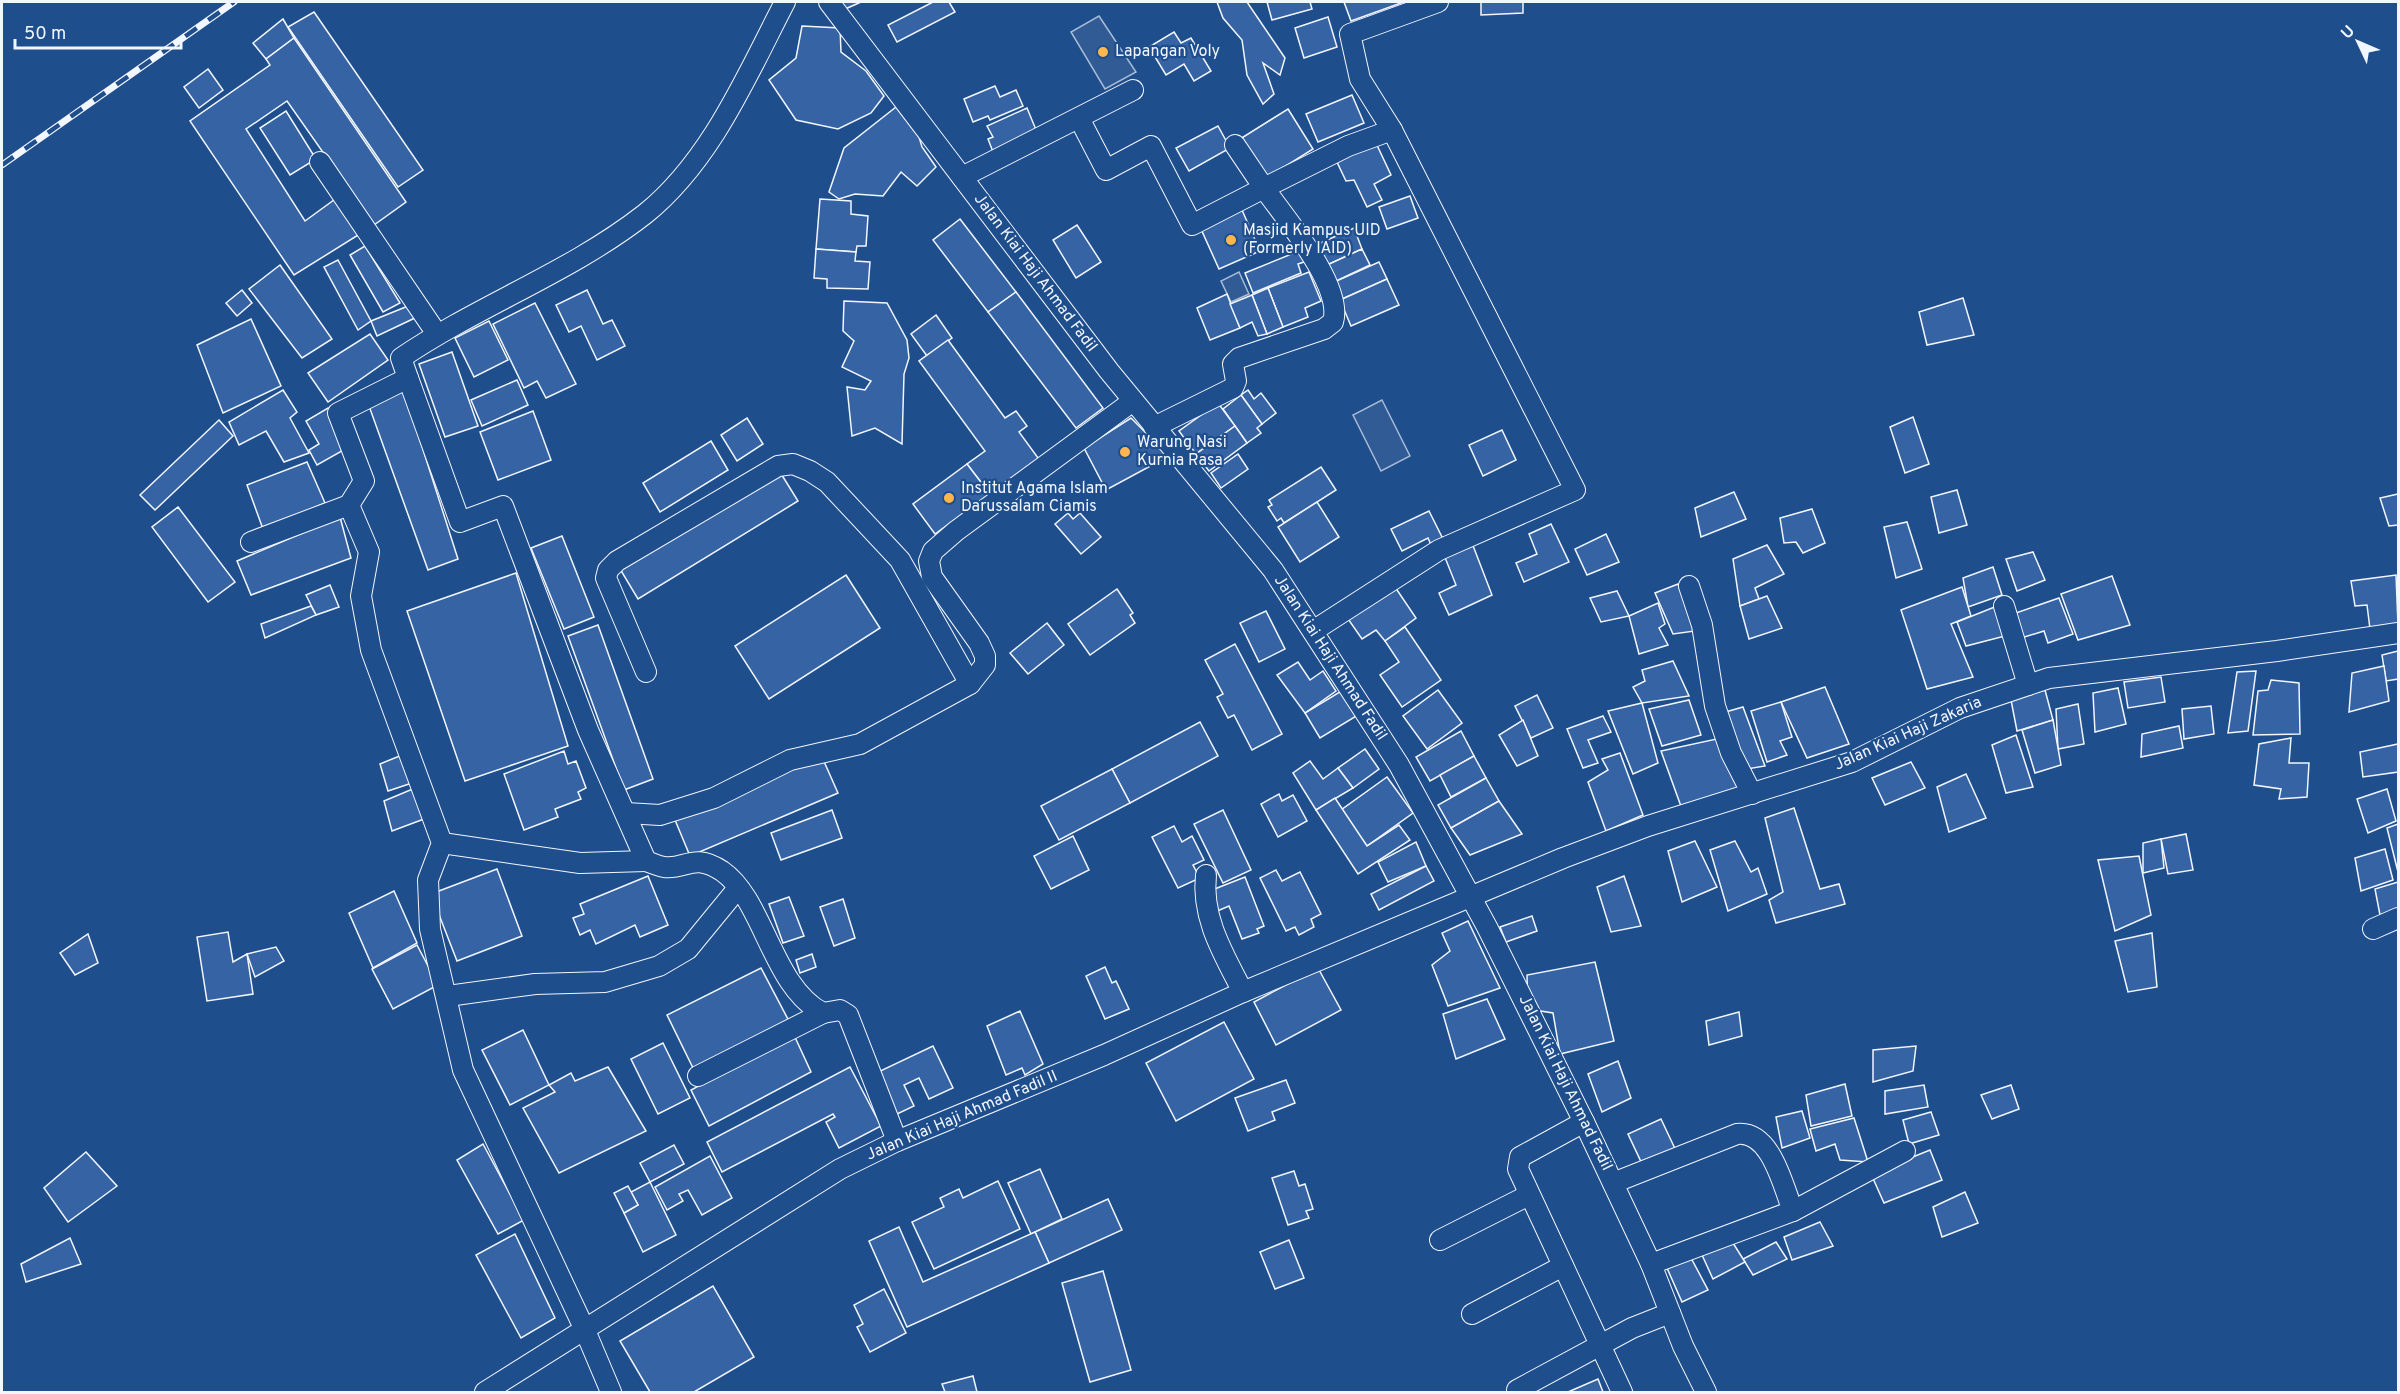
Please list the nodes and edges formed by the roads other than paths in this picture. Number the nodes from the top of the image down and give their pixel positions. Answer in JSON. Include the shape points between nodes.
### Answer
{"nodes":[{"id":1,"x":784,"y":2,"type":"edge"},
{"id":2,"x":829,"y":2,"type":"edge"},
{"id":3,"x":1438,"y":2,"type":"edge"},
{"id":4,"x":1133,"y":90,"type":"dead end"},
{"id":5,"x":1079,"y":118,"type":"junction"},
{"id":6,"x":1392,"y":130,"type":"junction"},
{"id":7,"x":1235,"y":145,"type":"dead end"},
{"id":8,"x":320,"y":162,"type":"dead end"},
{"id":9,"x":963,"y":177,"type":"junction"},
{"id":10,"x":1264,"y":188,"type":"junction"},
{"id":11,"x":437,"y":334,"type":"junction"},
{"id":12,"x":408,"y":378,"type":"junction"},
{"id":13,"x":1133,"y":401,"type":"junction"},
{"id":14,"x":1154,"y":427,"type":"junction"},
{"id":15,"x":349,"y":505,"type":"junction"},
{"id":16,"x":251,"y":542,"type":"dead end"},
{"id":17,"x":1689,"y":586,"type":"dead end"},
{"id":18,"x":2004,"y":606,"type":"dead end"},
{"id":19,"x":1313,"y":631,"type":"junction"},
{"id":20,"x":2398,"y":633,"type":"edge"},
{"id":21,"x":646,"y":672,"type":"dead end"},
{"id":22,"x":970,"y":684,"type":"junction"},
{"id":23,"x":2028,"y":685,"type":"junction"},
{"id":24,"x":1752,"y":794,"type":"junction"},
{"id":25,"x":626,"y":813,"type":"junction"},
{"id":26,"x":442,"y":843,"type":"junction"},
{"id":27,"x":646,"y":861,"type":"junction"},
{"id":28,"x":1206,"y":875,"type":"dead end"},
{"id":29,"x":734,"y":893,"type":"junction"},
{"id":30,"x":1471,"y":898,"type":"junction"},
{"id":31,"x":2398,"y":918,"type":"edge"},
{"id":32,"x":2373,"y":929,"type":"dead end"},
{"id":33,"x":1243,"y":992,"type":"junction"},
{"id":34,"x":448,"y":996,"type":"junction"},
{"id":35,"x":823,"y":1013,"type":"junction"},
{"id":36,"x":698,"y":1076,"type":"dead end"},
{"id":37,"x":1584,"y":1122,"type":"junction"},
{"id":38,"x":897,"y":1141,"type":"junction"},
{"id":39,"x":1905,"y":1151,"type":"dead end"},
{"id":40,"x":1613,"y":1183,"type":"junction"},
{"id":41,"x":1529,"y":1195,"type":"junction"},
{"id":42,"x":1794,"y":1211,"type":"junction"},
{"id":43,"x":1440,"y":1240,"type":"dead end"},
{"id":44,"x":1651,"y":1264,"type":"junction"},
{"id":45,"x":1563,"y":1266,"type":"junction"},
{"id":46,"x":1670,"y":1313,"type":"junction"},
{"id":47,"x":1472,"y":1314,"type":"dead end"},
{"id":48,"x":584,"y":1328,"type":"junction"},
{"id":49,"x":1600,"y":1344,"type":"junction"},
{"id":50,"x":1517,"y":1390,"type":"dead end"},
{"id":51,"x":485,"y":1392,"type":"edge"},
{"id":52,"x":611,"y":1392,"type":"edge"},
{"id":53,"x":1622,"y":1392,"type":"edge"},
{"id":54,"x":1706,"y":1392,"type":"edge"}],
"edges":[{"from":1,"to":11,"type":"street","via":[[709,143],[646,213],[602,243]]},
{"from":2,"to":9,"type":"street","name":"Jalan Kiai Haji Ahmad Fadil"},
{"from":3,"to":6,"type":"street","via":[[1350,34],[1360,80]]},
{"from":4,"to":5,"type":"street"},
{"from":5,"to":9,"type":"street"},
{"from":5,"to":10,"type":"street","via":[[1106,170],[1151,146],[1192,225]]},
{"from":6,"to":10,"type":"street","via":[[1348,146]]},
{"from":6,"to":19,"type":"street","via":[[1575,490],[1439,550]]},
{"from":7,"to":10,"type":"street"},
{"from":8,"to":11,"type":"street"},
{"from":9,"to":13,"type":"street","name":"Jalan Kiai Haji Ahmad Fadil"},
{"from":10,"to":14,"type":"street","via":[[1315,258],[1335,306],[1333,322],[1324,329],[1239,358],[1233,364],[1233,388]]},
{"from":11,"to":12,"type":"street","via":[[401,358]]},
{"from":12,"to":15,"type":"street","via":[[338,414],[364,481]]},
{"from":12,"to":25,"type":"street","via":[[460,522],[503,506],[588,730]]},
{"from":13,"to":14,"type":"street","name":"Jalan Kiai Haji Ahmad Fadil"},
{"from":13,"to":22,"type":"street","via":[[933,551],[929,561],[932,578],[985,656],[985,665]]},
{"from":14,"to":19,"type":"street","name":"Jalan Kiai Haji Ahmad Fadil","via":[[1274,570]]},
{"from":15,"to":16,"type":"street"},
{"from":15,"to":26,"type":"street","via":[[369,552],[362,596],[371,650]]},
{"from":17,"to":24,"type":"street","via":[[1702,626],[1715,706],[1731,753]]},
{"from":18,"to":23,"type":"street"},
{"from":19,"to":30,"type":"street","name":"Jalan Kiai Haji Ahmad Fadil","via":[[1400,765]]},
{"from":20,"to":23,"type":"street","name":"Jalan Kiai Haji Zakaria","via":[[2060,676]]},
{"from":21,"to":22,"type":"street","via":[[606,578],[608,570],[778,466],[793,464],[841,493],[900,560]]},
{"from":22,"to":25,"type":"street","via":[[860,744],[790,760],[714,798],[660,815]]},
{"from":23,"to":24,"type":"street","name":"Jalan Kiai Haji Zakaria","via":[[1960,708],[1852,762]]},
{"from":24,"to":30,"type":"street","name":"Jalan Kiai Haji Zakaria","via":[[1637,830]]},
{"from":25,"to":27,"type":"street"},
{"from":26,"to":27,"type":"street","via":[[580,863]]},
{"from":26,"to":34,"type":"street","via":[[428,880],[430,929]]},
{"from":27,"to":29,"type":"street","via":[[665,867],[693,861],[709,865],[723,872]]},
{"from":28,"to":33,"type":"street","via":[[1204,893],[1209,919]]},
{"from":29,"to":34,"type":"street","via":[[688,949],[659,966],[604,982],[535,984]]},
{"from":29,"to":35,"type":"street","via":[[796,990]]},
{"from":30,"to":33,"type":"street","name":"Jalan Kiai Haji Ahmad Fadil II"},
{"from":30,"to":37,"type":"street","name":"Jalan Kiai Haji Ahmad Fadil"},
{"from":31,"to":32,"type":"street"},
{"from":33,"to":38,"type":"street","name":"Jalan Kiai Haji Ahmad Fadil II"},
{"from":34,"to":48,"type":"street","via":[[464,1070]]},
{"from":35,"to":36,"type":"street"},
{"from":35,"to":38,"type":"street","via":[[840,1010],[848,1016]]},
{"from":37,"to":40,"type":"street","name":"Jalan Kiai Haji Ahmad Fadil"},
{"from":37,"to":41,"type":"street","via":[[1520,1157],[1518,1169]]},
{"from":38,"to":48,"type":"street","name":"Jalan Kiai Haji Ahmad Fadil II","via":[[840,1169]]},
{"from":39,"to":42,"type":"street"},
{"from":40,"to":42,"type":"street","via":[[1746,1133],[1756,1137],[1768,1153]]},
{"from":40,"to":44,"type":"street","name":"Jalan Kiai Haji Ahmad Fadil"},
{"from":41,"to":43,"type":"street"},
{"from":41,"to":45,"type":"street"},
{"from":42,"to":44,"type":"street"},
{"from":44,"to":46,"type":"street","name":"Jalan Kiai Haji Ahmad Fadil"},
{"from":45,"to":47,"type":"street"},
{"from":45,"to":49,"type":"street"},
{"from":46,"to":49,"type":"street"},
{"from":46,"to":54,"type":"street","name":"Jalan Kiai Haji Ahmad Fadil"},
{"from":48,"to":51,"type":"street","name":"Jalan Kiai Haji Ahmad Fadil II"},
{"from":48,"to":52,"type":"street"},
{"from":49,"to":50,"type":"street"},
{"from":49,"to":53,"type":"street"}]}
